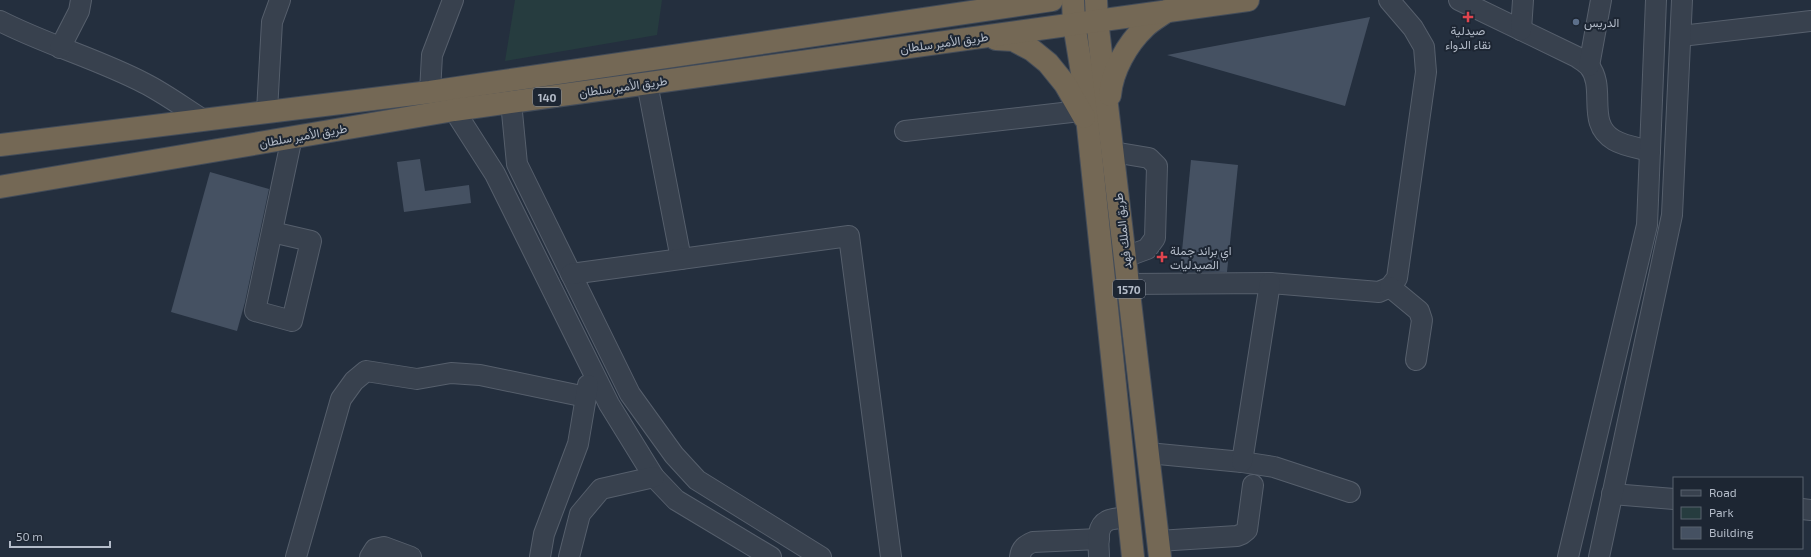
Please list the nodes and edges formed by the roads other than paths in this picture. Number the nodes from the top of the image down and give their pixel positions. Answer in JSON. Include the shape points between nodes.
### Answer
{"nodes":[{"id":1,"x":81,"y":0,"type":"edge"},
{"id":2,"x":280,"y":0,"type":"edge"},
{"id":3,"x":453,"y":0,"type":"edge"},
{"id":4,"x":1052,"y":0,"type":"edge"},
{"id":5,"x":1073,"y":0,"type":"edge"},
{"id":6,"x":1248,"y":0,"type":"edge"},
{"id":7,"x":1389,"y":0,"type":"edge"},
{"id":8,"x":1459,"y":0,"type":"edge"},
{"id":9,"x":1523,"y":0,"type":"edge"},
{"id":10,"x":1601,"y":0,"type":"edge"},
{"id":11,"x":1656,"y":0,"type":"edge"},
{"id":12,"x":1682,"y":0,"type":"edge"},
{"id":13,"x":1014,"y":3,"type":"edge"},
{"id":14,"x":1097,"y":10,"type":"edge"},
{"id":15,"x":1167,"y":10,"type":"junction"},
{"id":16,"x":0,"y":21,"type":"edge"},
{"id":17,"x":1811,"y":21,"type":"edge"},
{"id":18,"x":1074,"y":24,"type":"junction"},
{"id":19,"x":1521,"y":30,"type":"junction"},
{"id":20,"x":1680,"y":36,"type":"junction"},
{"id":21,"x":979,"y":37,"type":"junction"},
{"id":22,"x":60,"y":48,"type":"junction"},
{"id":23,"x":1589,"y":66,"type":"junction"},
{"id":24,"x":648,"y":83,"type":"junction"},
{"id":25,"x":430,"y":92,"type":"junction"},
{"id":26,"x":511,"y":102,"type":"junction"},
{"id":27,"x":454,"y":110,"type":"junction"},
{"id":28,"x":267,"y":111,"type":"junction"},
{"id":29,"x":1084,"y":116,"type":"junction"},
{"id":30,"x":1109,"y":116,"type":"junction"},
{"id":31,"x":202,"y":119,"type":"junction"},
{"id":32,"x":904,"y":131,"type":"dead end"},
{"id":33,"x":292,"y":137,"type":"junction"},
{"id":34,"x":0,"y":145,"type":"edge"},
{"id":35,"x":1650,"y":151,"type":"junction"},
{"id":36,"x":1113,"y":152,"type":"junction"},
{"id":37,"x":0,"y":187,"type":"edge"},
{"id":38,"x":546,"y":222,"type":"junction"},
{"id":39,"x":272,"y":232,"type":"dead end"},
{"id":40,"x":524,"y":232,"type":"junction"},
{"id":41,"x":1125,"y":257,"type":"junction"},
{"id":42,"x":681,"y":259,"type":"junction"},
{"id":43,"x":571,"y":274,"type":"junction"},
{"id":44,"x":1270,"y":283,"type":"junction"},
{"id":45,"x":1128,"y":284,"type":"junction"},
{"id":46,"x":1390,"y":287,"type":"junction"},
{"id":47,"x":1416,"y":360,"type":"dead end"},
{"id":48,"x":591,"y":369,"type":"junction"},
{"id":49,"x":586,"y":396,"type":"junction"},
{"id":50,"x":1148,"y":453,"type":"junction"},
{"id":51,"x":1242,"y":462,"type":"junction"},
{"id":52,"x":654,"y":477,"type":"junction"},
{"id":53,"x":1253,"y":485,"type":"dead end"},
{"id":54,"x":1350,"y":492,"type":"dead end"},
{"id":55,"x":1612,"y":494,"type":"junction"},
{"id":56,"x":1673,"y":499,"type":"edge"},
{"id":57,"x":1129,"y":517,"type":"junction"},
{"id":58,"x":1099,"y":548,"type":"edge"},
{"id":59,"x":1159,"y":549,"type":"edge"},
{"id":60,"x":296,"y":557,"type":"edge"},
{"id":61,"x":370,"y":557,"type":"edge"},
{"id":62,"x":411,"y":557,"type":"edge"},
{"id":63,"x":540,"y":557,"type":"edge"},
{"id":64,"x":569,"y":557,"type":"edge"},
{"id":65,"x":771,"y":557,"type":"edge"},
{"id":66,"x":820,"y":557,"type":"edge"},
{"id":67,"x":891,"y":557,"type":"edge"},
{"id":68,"x":1020,"y":557,"type":"edge"},
{"id":69,"x":1134,"y":557,"type":"edge"},
{"id":70,"x":1568,"y":557,"type":"edge"},
{"id":71,"x":1599,"y":557,"type":"edge"}],
"edges":[{"from":1,"to":22,"type":"street","via":[[79,12]]},
{"from":2,"to":28,"type":"street","via":[[272,22]]},
{"from":3,"to":25,"type":"street","via":[[432,55]]},
{"from":4,"to":13,"type":"highway","name":"طريق الأمير سلطان","number":"140"},
{"from":5,"to":18,"type":"highway","name":"طريق الملك فهد"},
{"from":6,"to":15,"type":"highway","name":"طريق الأمير سلطان"},
{"from":7,"to":46,"type":"street","via":[[1413,28],[1424,47],[1426,72],[1397,278]]},
{"from":8,"to":19,"type":"street"},
{"from":9,"to":19,"type":"street"},
{"from":10,"to":23,"type":"street"},
{"from":11,"to":35,"type":"street"},
{"from":12,"to":20,"type":"street"},
{"from":13,"to":25,"type":"highway","name":"طريق الأمير سلطان","number":"140"},
{"from":14,"to":15,"type":"highway","name":"طريق الأمير سلطان"},
{"from":14,"to":18,"type":"highway","name":"طريق الأمير سلطان","number":"140"},
{"from":14,"to":30,"type":"highway","name":"طريق الملك فهد","number":"1570"},
{"from":15,"to":30,"type":"highway","via":[[1144,28],[1121,59],[1111,85]]},
{"from":16,"to":22,"type":"street"},
{"from":17,"to":20,"type":"street"},
{"from":18,"to":21,"type":"highway","name":"طريق الأمير سلطان","number":"140"},
{"from":18,"to":29,"type":"highway","name":"طريق الملك فهد","number":"1570","via":[[1083,79]]},
{"from":19,"to":23,"type":"street","via":[[1577,57]]},
{"from":20,"to":55,"type":"street","via":[[1672,215]]},
{"from":21,"to":24,"type":"highway","name":"طريق الأمير سلطان","number":"140"},
{"from":21,"to":29,"type":"highway","via":[[1013,40],[1032,50],[1048,63],[1065,84]]},
{"from":22,"to":31,"type":"street","via":[[146,84]]},
{"from":23,"to":35,"type":"street","via":[[1595,78],[1599,121],[1604,132],[1614,140]]},
{"from":24,"to":26,"type":"highway","name":"طريق الأمير سلطان","number":"140"},
{"from":24,"to":42,"type":"street"},
{"from":25,"to":28,"type":"highway","name":"طريق الأمير سلطان","number":"140"},
{"from":26,"to":27,"type":"highway","name":"طريق الأمير سلطان","number":"140"},
{"from":26,"to":38,"type":"street","via":[[517,164]]},
{"from":27,"to":33,"type":"highway","name":"طريق الأمير سلطان","number":"140"},
{"from":27,"to":40,"type":"street","via":[[495,174]]},
{"from":28,"to":31,"type":"highway","name":"طريق الأمير سلطان","number":"140"},
{"from":29,"to":32,"type":"street"},
{"from":29,"to":57,"type":"highway","name":"طريق الملك فهد","number":"1570"},
{"from":30,"to":36,"type":"highway","name":"طريق الملك فهد","number":"1570"},
{"from":31,"to":34,"type":"highway","name":"طريق الأمير سلطان","number":"140"},
{"from":33,"to":37,"type":"highway","name":"طريق الأمير سلطان","number":"140"},
{"from":33,"to":39,"type":"street"},
{"from":35,"to":70,"type":"street","via":[[1647,225]]},
{"from":36,"to":41,"type":"highway","name":"طريق الملك فهد","number":"1570"},
{"from":36,"to":41,"type":"street","via":[[1149,158],[1157,166],[1155,238],[1142,252]]},
{"from":38,"to":40,"type":"street"},
{"from":38,"to":43,"type":"street"},
{"from":40,"to":48,"type":"street"},
{"from":41,"to":45,"type":"highway","name":"طريق الملك فهد","number":"1570"},
{"from":42,"to":43,"type":"street"},
{"from":42,"to":67,"type":"street","via":[[849,236]]},
{"from":43,"to":66,"type":"street","via":[[630,394],[674,455],[697,480]]},
{"from":44,"to":45,"type":"street"},
{"from":44,"to":46,"type":"street","via":[[1379,292]]},
{"from":44,"to":51,"type":"street"},
{"from":45,"to":50,"type":"highway","name":"طريق الملك فهد","number":"1570"},
{"from":46,"to":47,"type":"street","via":[[1416,307],[1422,320]]},
{"from":48,"to":49,"type":"street"},
{"from":48,"to":52,"type":"street","via":[[609,404]]},
{"from":49,"to":60,"type":"street","via":[[480,375],[451,374],[417,379],[366,371],[354,381],[341,399]]},
{"from":49,"to":63,"type":"street","via":[[578,444],[544,534]]},
{"from":50,"to":51,"type":"street"},
{"from":50,"to":59,"type":"highway","name":"طريق الملك فهد","number":"1570"},
{"from":51,"to":54,"type":"street","via":[[1274,468]]},
{"from":52,"to":64,"type":"street","via":[[601,489],[580,514]]},
{"from":52,"to":65,"type":"street","via":[[676,500]]},
{"from":53,"to":59,"type":"street","via":[[1247,530],[1242,534]]},
{"from":55,"to":56,"type":"street"},
{"from":55,"to":71,"type":"street"},
{"from":57,"to":58,"type":"street","via":[[1107,521],[1101,526]]},
{"from":57,"to":69,"type":"highway","name":"طريق الملك فهد","number":"1570"},
{"from":58,"to":68,"type":"street","via":[[1033,542],[1025,545]]},
{"from":61,"to":62,"type":"street","via":[[375,549],[384,547]]}]}
